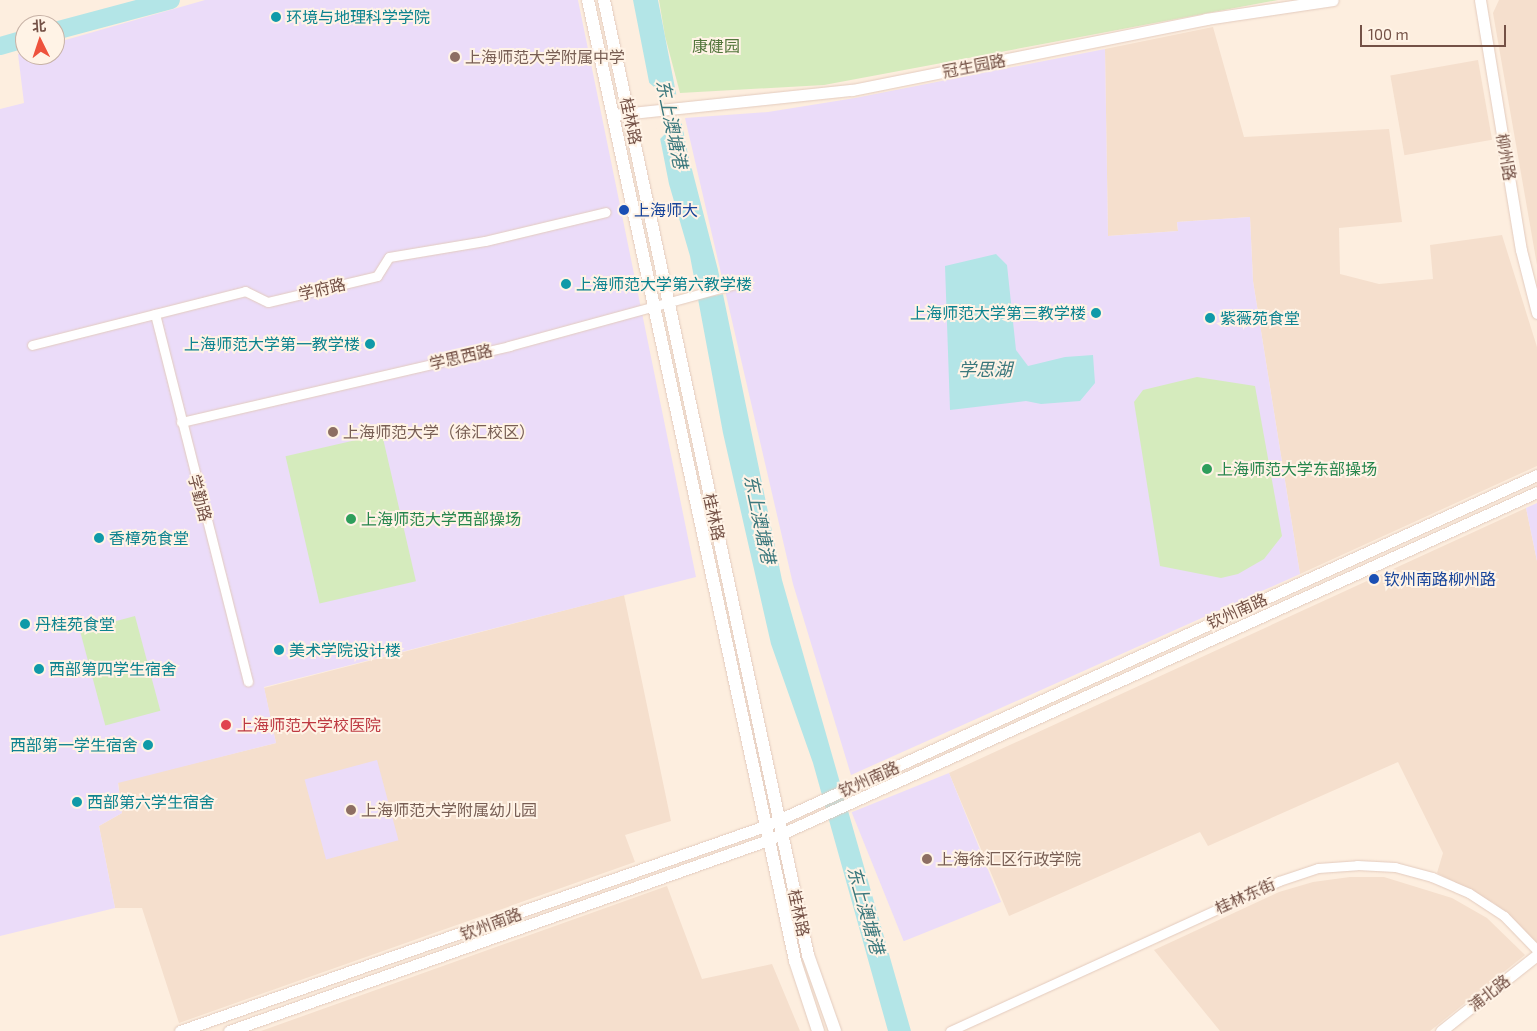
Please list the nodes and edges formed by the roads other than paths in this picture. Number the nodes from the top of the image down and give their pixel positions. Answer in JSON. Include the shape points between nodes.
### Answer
{"nodes":[{"id":1,"x":588,"y":0,"type":"edge"},
{"id":2,"x":604,"y":0,"type":"edge"},
{"id":3,"x":1333,"y":0,"type":"edge"},
{"id":4,"x":1480,"y":0,"type":"edge"},
{"id":5,"x":629,"y":113,"type":"junction"},
{"id":6,"x":613,"y":115,"type":"junction"},
{"id":7,"x":606,"y":212,"type":"dead end"},
{"id":8,"x":739,"y":283,"type":"dead end"},
{"id":9,"x":669,"y":302,"type":"junction"},
{"id":10,"x":654,"y":306,"type":"junction"},
{"id":11,"x":1537,"y":312,"type":"edge"},
{"id":12,"x":155,"y":314,"type":"junction"},
{"id":13,"x":32,"y":345,"type":"dead end"},
{"id":14,"x":181,"y":422,"type":"junction"},
{"id":15,"x":1537,"y":475,"type":"edge"},
{"id":16,"x":1537,"y":492,"type":"edge"},
{"id":17,"x":248,"y":681,"type":"dead end"},
{"id":18,"x":778,"y":821,"type":"junction"},
{"id":19,"x":765,"y":826,"type":"junction"},
{"id":20,"x":782,"y":834,"type":"junction"},
{"id":21,"x":768,"y":840,"type":"junction"},
{"id":22,"x":1537,"y":950,"type":"edge"},
{"id":23,"x":1537,"y":955,"type":"edge"},
{"id":24,"x":180,"y":1031,"type":"edge"},
{"id":25,"x":229,"y":1031,"type":"edge"},
{"id":26,"x":818,"y":1031,"type":"edge"},
{"id":27,"x":835,"y":1031,"type":"edge"},
{"id":28,"x":950,"y":1031,"type":"edge"},
{"id":29,"x":1441,"y":1031,"type":"edge"}],
"edges":[{"from":1,"to":6,"type":"main road","name":"桂林路"},
{"from":2,"to":5,"type":"main road","name":"桂林路"},
{"from":3,"to":5,"type":"street","name":"冠生园路","via":[[1197,21],[852,90]]},
{"from":4,"to":11,"type":"street","name":"柳州路","via":[[1521,250]]},
{"from":5,"to":6,"type":"street","name":"冠生园路"},
{"from":5,"to":9,"type":"main road","name":"桂林路"},
{"from":6,"to":10,"type":"main road","name":"桂林路"},
{"from":7,"to":12,"type":"street","name":"学府路","via":[[485,241],[389,257],[377,276],[268,302],[245,291]]},
{"from":8,"to":9,"type":"street","name":"学思西路"},
{"from":9,"to":10,"type":"street","name":"学思西路"},
{"from":9,"to":18,"type":"main road","name":"桂林路"},
{"from":10,"to":14,"type":"street","name":"学思西路","via":[[509,346]]},
{"from":10,"to":19,"type":"main road","name":"桂林路"},
{"from":12,"to":13,"type":"street","name":"学府路"},
{"from":12,"to":14,"type":"street","name":"学勤路"},
{"from":14,"to":17,"type":"street","name":"学勤路"},
{"from":15,"to":18,"type":"street","name":"钦州南路"},
{"from":16,"to":20,"type":"street","name":"钦州南路"},
{"from":18,"to":19,"type":"street","name":"钦州南路"},
{"from":18,"to":20,"type":"main road","name":"桂林路"},
{"from":19,"to":21,"type":"main road","name":"桂林路"},
{"from":19,"to":24,"type":"street","name":"钦州南路"},
{"from":20,"to":21,"type":"street","name":"钦州南路"},
{"from":20,"to":27,"type":"main road","name":"桂林路","via":[[808,955]]},
{"from":21,"to":25,"type":"street","name":"钦州南路"},
{"from":21,"to":26,"type":"main road","name":"桂林路","via":[[795,961]]},
{"from":22,"to":28,"type":"street","name":"桂林东街","via":[[1504,916],[1469,893],[1432,877],[1376,866],[1318,868],[1278,881]]},
{"from":23,"to":29,"type":"street","name":"浦北路"}]}
